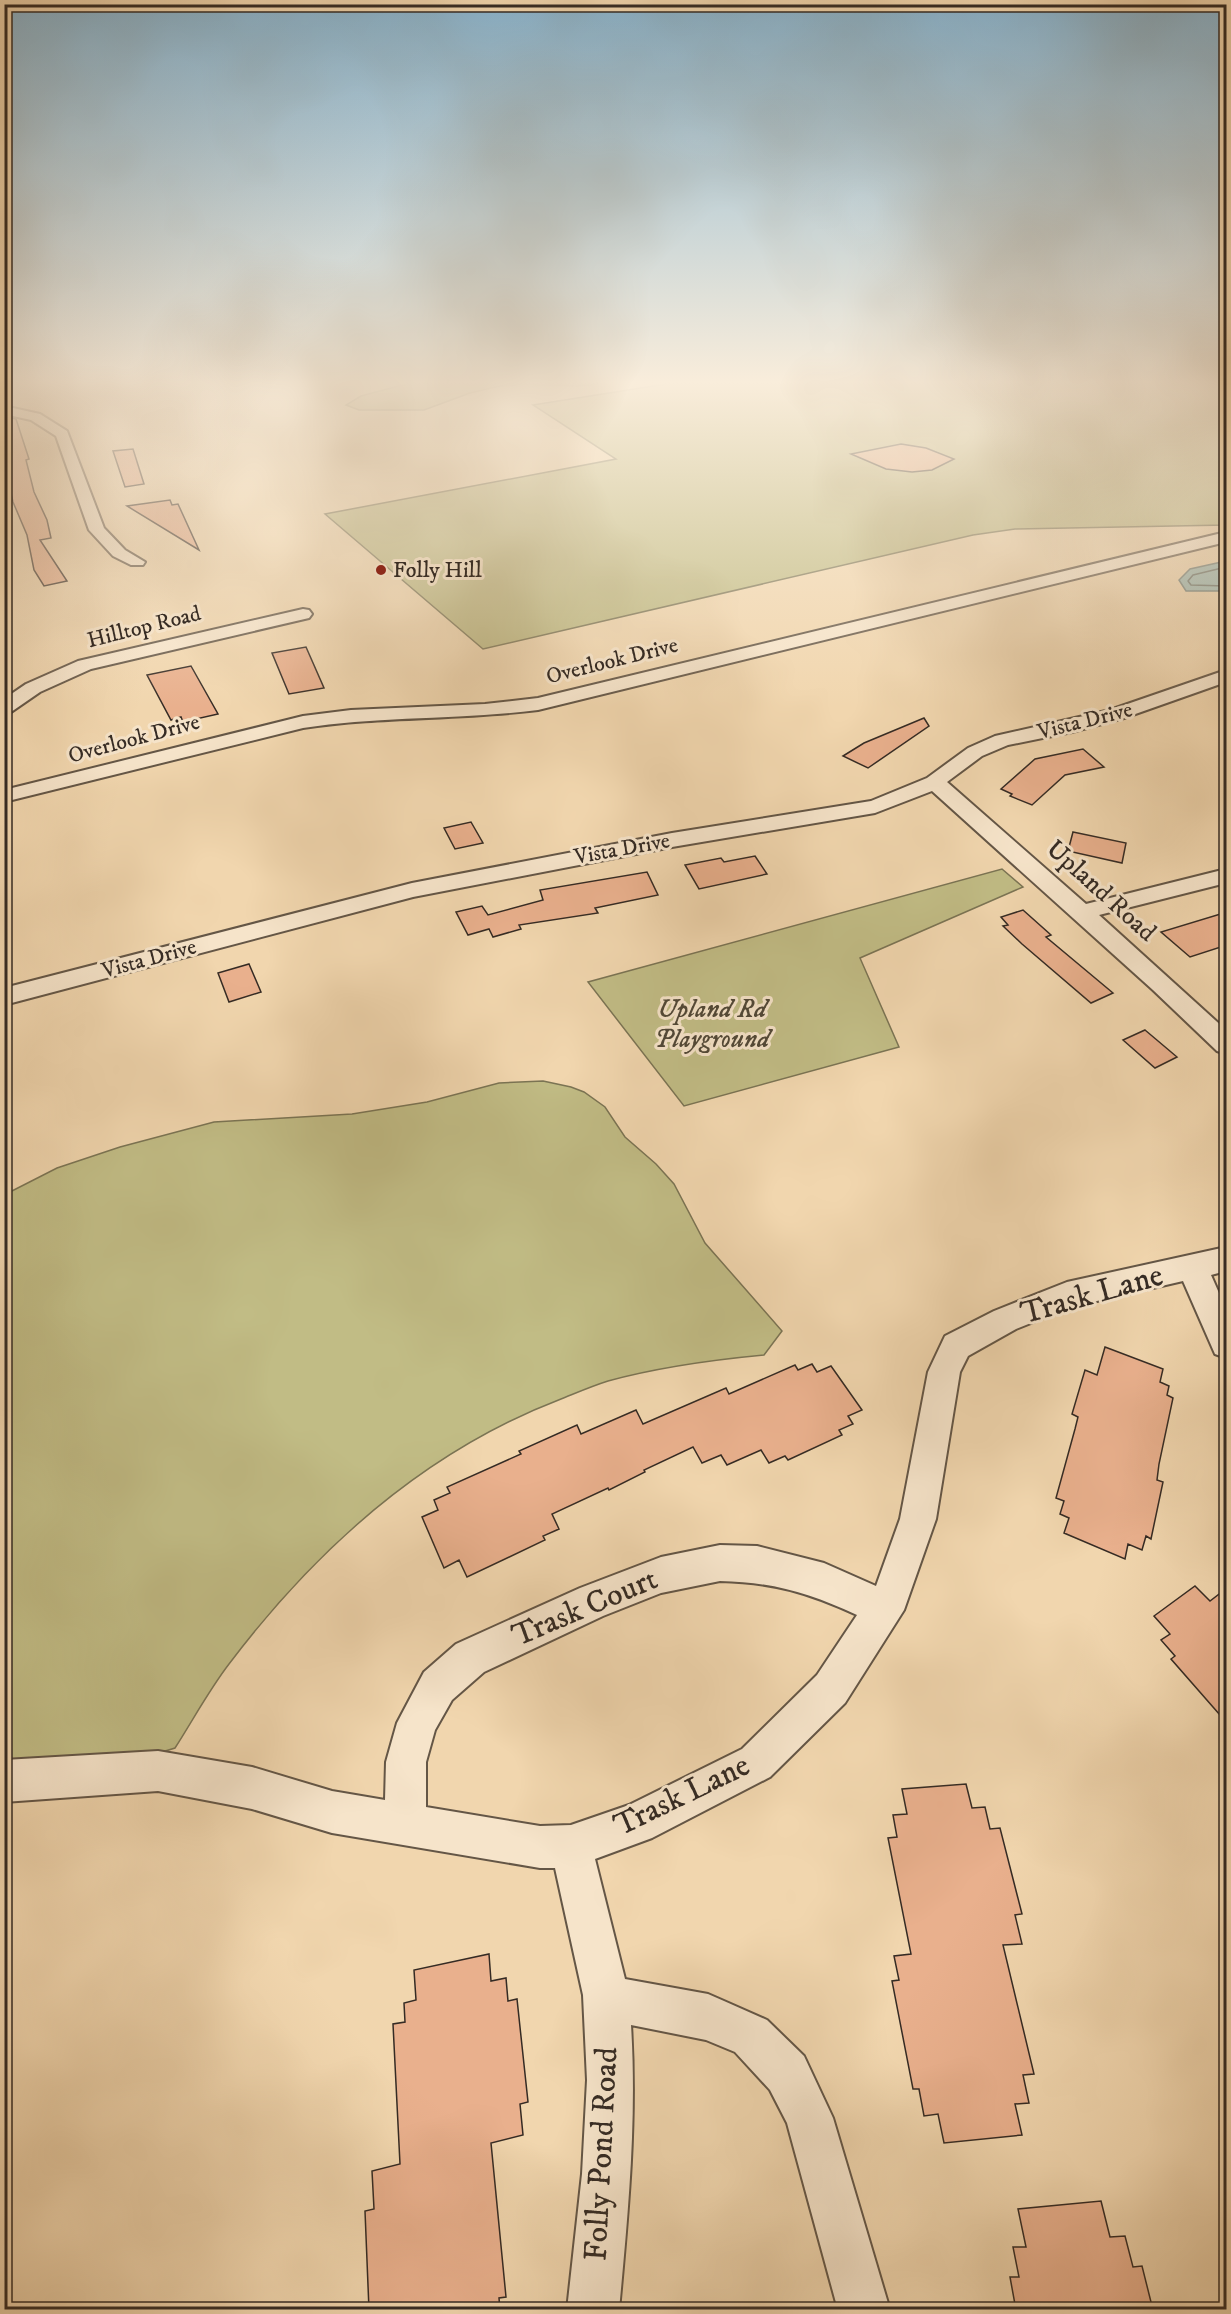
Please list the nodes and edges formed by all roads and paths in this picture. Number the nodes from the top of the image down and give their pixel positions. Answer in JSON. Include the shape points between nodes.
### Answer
{"nodes":[{"id":1,"x":83,"y":492,"type":"edge"},
{"id":2,"x":1227,"y":537,"type":"edge"},
{"id":3,"x":137,"y":562,"type":"dead end"},
{"id":4,"x":303,"y":614,"type":"dead end"},
{"id":5,"x":1227,"y":676,"type":"edge"},
{"id":6,"x":4,"y":708,"type":"edge"},
{"id":7,"x":934,"y":782,"type":"junction"},
{"id":8,"x":4,"y":796,"type":"edge"},
{"id":9,"x":1227,"y":876,"type":"edge"},
{"id":10,"x":1082,"y":912,"type":"junction"},
{"id":11,"x":4,"y":997,"type":"edge"},
{"id":12,"x":1227,"y":1045,"type":"edge"},
{"id":13,"x":1209,"y":1263,"type":"edge"},
{"id":14,"x":1227,"y":1344,"type":"edge"},
{"id":15,"x":883,"y":1608,"type":"junction"},
{"id":16,"x":4,"y":1782,"type":"edge"},
{"id":17,"x":405,"y":1824,"type":"junction"},
{"id":18,"x":571,"y":1846,"type":"junction"},
{"id":19,"x":606,"y":1998,"type":"junction"},
{"id":20,"x":593,"y":2310,"type":"edge"},
{"id":21,"x":864,"y":2310,"type":"edge"}],
"edges":[{"from":1,"to":3,"type":"street","via":[[97,530],[119,554]]},
{"from":2,"to":8,"type":"street","name":"Overlook Drive","via":[[538,704],[362,715],[290,724]]},
{"from":4,"to":6,"type":"street","name":"Hilltop Road","via":[[85,665],[33,688]]},
{"from":5,"to":7,"type":"street","name":"Vista Drive","via":[[1117,714],[1002,740],[975,752]]},
{"from":7,"to":10,"type":"street","name":"Upland Road"},
{"from":7,"to":11,"type":"street","name":"Vista Drive","via":[[875,807],[672,840],[412,890]]},
{"from":9,"to":10,"type":"street"},
{"from":10,"to":12,"type":"street","name":"Upland Road"},
{"from":13,"to":14,"type":"street"},
{"from":13,"to":15,"type":"street","name":"Trask Lane","via":[[1067,1295],[1005,1320],[956,1346],[944,1372],[918,1519],[891,1597]]},
{"from":15,"to":17,"type":"street","name":"Trask Court","via":[[824,1581],[757,1564],[720,1563],[661,1575],[583,1605],[470,1658],[438,1686],[417,1723],[406,1762]]},
{"from":15,"to":18,"type":"street","name":"Trask Lane","via":[[831,1689],[756,1763],[638,1823]]},
{"from":16,"to":17,"type":"street","name":"Trask Lane","via":[[158,1771],[252,1788],[332,1812]]},
{"from":17,"to":18,"type":"street","name":"Trask Lane","via":[[540,1847]]},
{"from":18,"to":19,"type":"street","name":"Folly Pond Road"},
{"from":19,"to":20,"type":"street","name":"Folly Pond Road","via":[[610,2092],[607,2174]]},
{"from":19,"to":21,"type":"street","via":[[708,2017],[751,2036],[787,2073],[809,2118]]}]}
